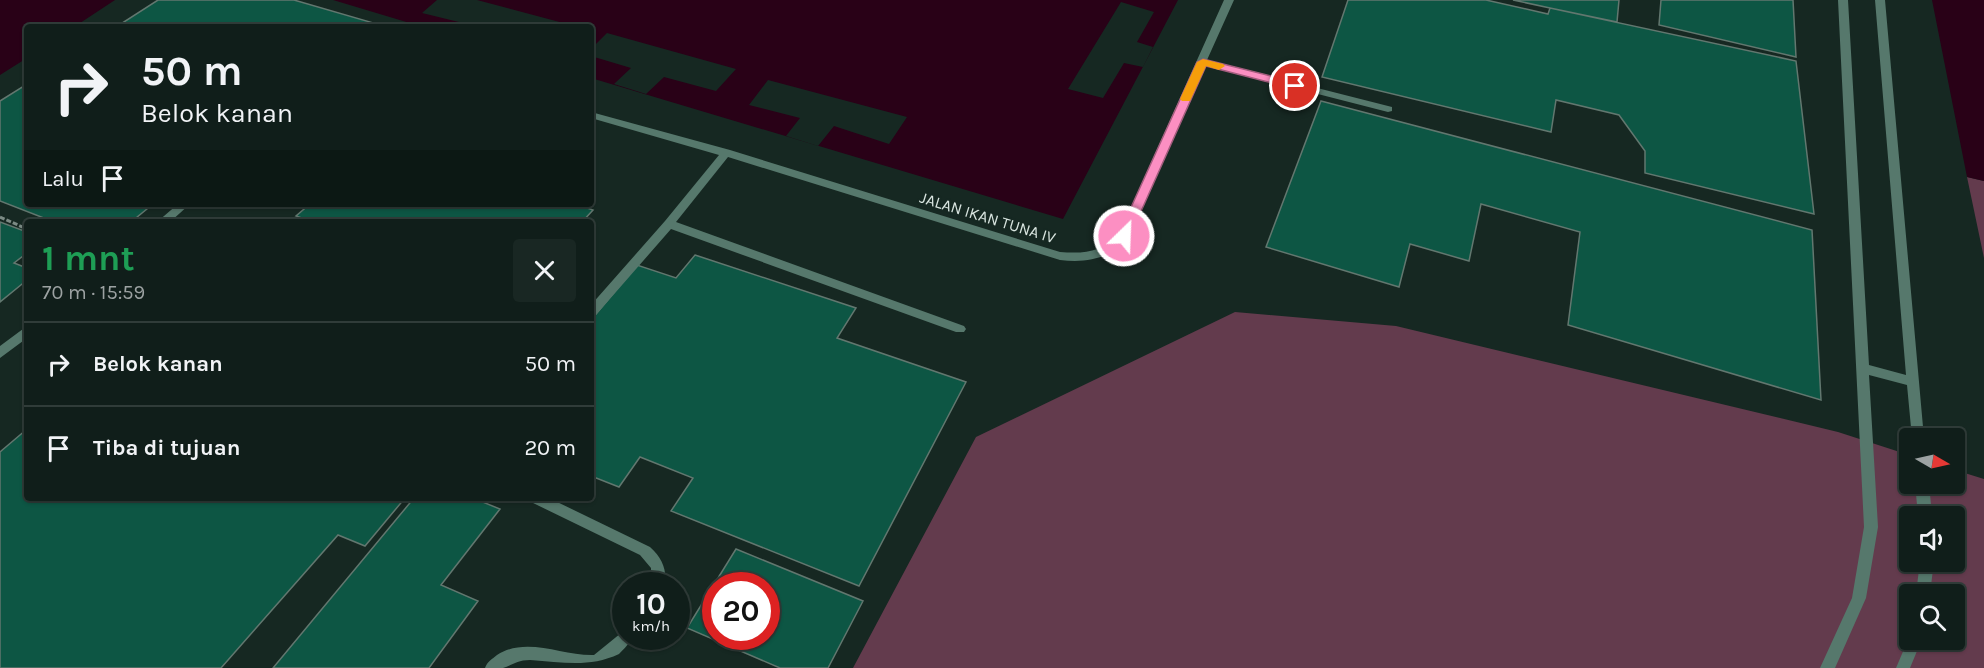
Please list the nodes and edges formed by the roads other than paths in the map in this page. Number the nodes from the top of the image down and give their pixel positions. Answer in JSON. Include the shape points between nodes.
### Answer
{"nodes":[{"id":1,"x":1229,"y":0,"type":"edge"},
{"id":2,"x":1843,"y":0,"type":"edge"},
{"id":3,"x":1880,"y":0,"type":"edge"},
{"id":4,"x":1203,"y":62,"type":"junction"},
{"id":5,"x":1388,"y":109,"type":"dead end"},
{"id":6,"x":594,"y":116,"type":"edge"},
{"id":7,"x":726,"y":153,"type":"junction"},
{"id":8,"x":181,"y":207,"type":"edge"},
{"id":9,"x":167,"y":219,"type":"edge"},
{"id":10,"x":669,"y":224,"type":"junction"},
{"id":11,"x":594,"y":310,"type":"edge"},
{"id":12,"x":960,"y":329,"type":"dead end"},
{"id":13,"x":24,"y":333,"type":"edge"},
{"id":14,"x":0,"y":353,"type":"edge"},
{"id":15,"x":1863,"y":368,"type":"junction"},
{"id":16,"x":1913,"y":382,"type":"junction"},
{"id":17,"x":1917,"y":428,"type":"edge"},
{"id":18,"x":542,"y":501,"type":"edge"},
{"id":19,"x":660,"y":572,"type":"edge"},
{"id":20,"x":612,"y":649,"type":"edge"},
{"id":21,"x":1910,"y":650,"type":"edge"},
{"id":22,"x":492,"y":668,"type":"edge"},
{"id":23,"x":1827,"y":668,"type":"edge"},
{"id":24,"x":1903,"y":668,"type":"edge"}],
"edges":[{"from":1,"to":4,"type":"lane","name":"JALAN IKAN TUNA IV"},
{"from":2,"to":15,"type":"lane"},
{"from":3,"to":16,"type":"lane"},
{"from":4,"to":5,"type":"lane"},
{"from":4,"to":7,"type":"lane","name":"JALAN IKAN TUNA IV","via":[[1124,236],[1114,248],[1099,255],[1060,256]]},
{"from":6,"to":7,"type":"lane","name":"JALAN IKAN TUNA IV"},
{"from":7,"to":10,"type":"lane"},
{"from":8,"to":9,"type":"lane"},
{"from":10,"to":11,"type":"lane"},
{"from":10,"to":12,"type":"lane"},
{"from":13,"to":14,"type":"lane"},
{"from":15,"to":16,"type":"lane"},
{"from":15,"to":23,"type":"lane","via":[[1871,527],[1860,598]]},
{"from":16,"to":17,"type":"lane"},
{"from":18,"to":19,"type":"lane","via":[[645,551],[657,562]]},
{"from":20,"to":22,"type":"lane","via":[[595,661],[579,663],[519,653],[507,656]]},
{"from":21,"to":24,"type":"lane"}]}
